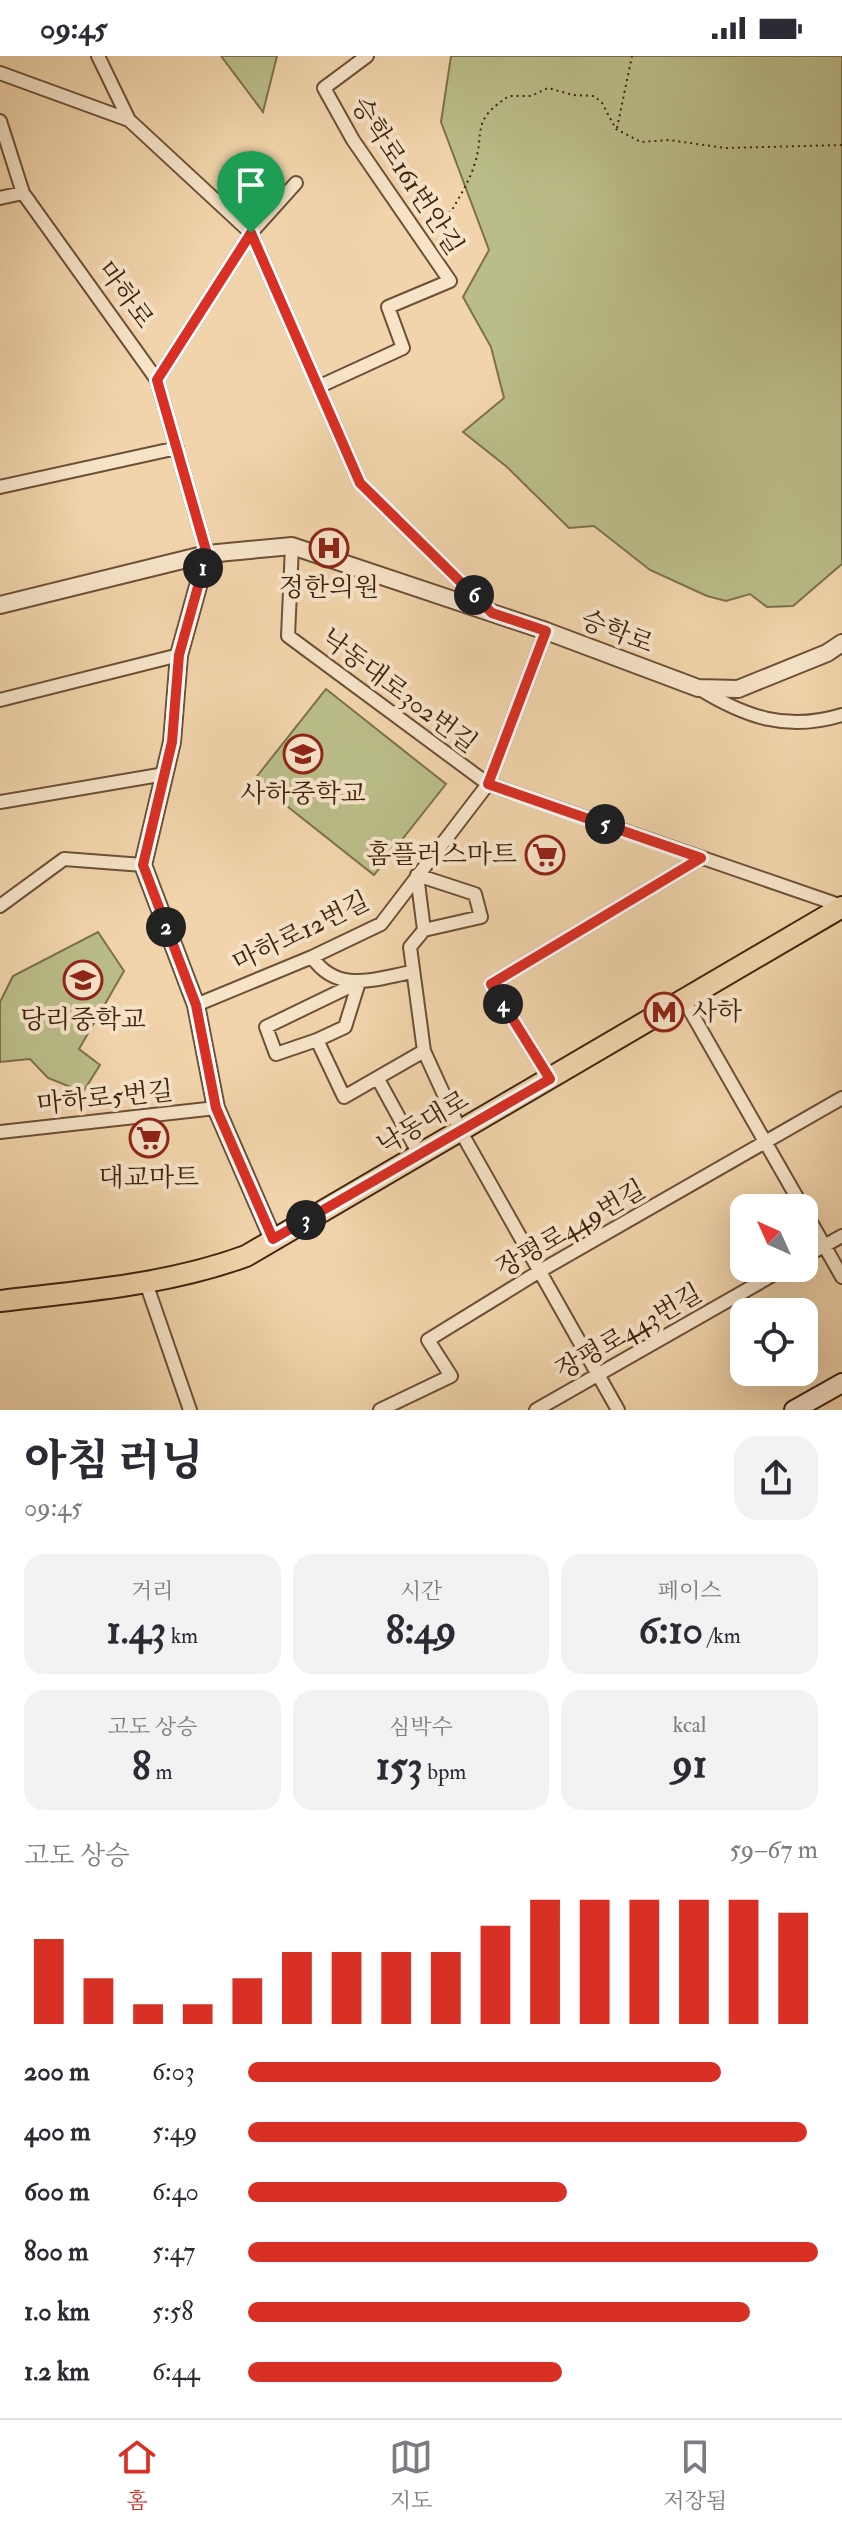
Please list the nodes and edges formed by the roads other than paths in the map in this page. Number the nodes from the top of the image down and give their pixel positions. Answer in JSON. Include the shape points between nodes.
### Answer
{"nodes":[{"id":1,"x":98,"y":56,"type":"edge"},
{"id":2,"x":367,"y":56,"type":"edge"},
{"id":3,"x":0,"y":73,"type":"edge"},
{"id":4,"x":129,"y":120,"type":"junction"},
{"id":5,"x":0,"y":121,"type":"edge"},
{"id":6,"x":296,"y":183,"type":"dead end"},
{"id":7,"x":23,"y":193,"type":"junction"},
{"id":8,"x":0,"y":198,"type":"edge"},
{"id":9,"x":251,"y":233,"type":"junction"},
{"id":10,"x":157,"y":380,"type":"junction"},
{"id":11,"x":318,"y":387,"type":"junction"},
{"id":12,"x":177,"y":448,"type":"junction"},
{"id":13,"x":0,"y":487,"type":"edge"},
{"id":14,"x":292,"y":546,"type":"junction"},
{"id":15,"x":207,"y":554,"type":"junction"},
{"id":16,"x":0,"y":605,"type":"edge"},
{"id":17,"x":492,"y":613,"type":"junction"},
{"id":18,"x":546,"y":631,"type":"junction"},
{"id":19,"x":842,"y":643,"type":"edge"},
{"id":20,"x":179,"y":655,"type":"junction"},
{"id":21,"x":698,"y":688,"type":"junction"},
{"id":22,"x":0,"y":700,"type":"edge"},
{"id":23,"x":842,"y":715,"type":"edge"},
{"id":24,"x":165,"y":774,"type":"junction"},
{"id":25,"x":488,"y":784,"type":"junction"},
{"id":26,"x":0,"y":802,"type":"edge"},
{"id":27,"x":701,"y":858,"type":"junction"},
{"id":28,"x":143,"y":865,"type":"junction"},
{"id":29,"x":417,"y":875,"type":"junction"},
{"id":30,"x":0,"y":906,"type":"edge"},
{"id":31,"x":842,"y":906,"type":"edge"},
{"id":32,"x":424,"y":930,"type":"junction"},
{"id":33,"x":312,"y":957,"type":"junction"},
{"id":34,"x":412,"y":972,"type":"junction"},
{"id":35,"x":359,"y":982,"type":"junction"},
{"id":36,"x":684,"y":1000,"type":"junction"},
{"id":37,"x":196,"y":1005,"type":"junction"},
{"id":38,"x":317,"y":1040,"type":"junction"},
{"id":39,"x":424,"y":1051,"type":"junction"},
{"id":40,"x":378,"y":1079,"type":"junction"},
{"id":41,"x":550,"y":1079,"type":"junction"},
{"id":42,"x":842,"y":1098,"type":"edge"},
{"id":43,"x":216,"y":1108,"type":"junction"},
{"id":44,"x":0,"y":1132,"type":"edge"},
{"id":45,"x":461,"y":1132,"type":"junction"},
{"id":46,"x":765,"y":1143,"type":"junction"},
{"id":47,"x":420,"y":1156,"type":"junction"},
{"id":48,"x":794,"y":1194,"type":"edge"},
{"id":49,"x":818,"y":1235,"type":"edge"},
{"id":50,"x":842,"y":1236,"type":"edge"},
{"id":51,"x":273,"y":1239,"type":"junction"},
{"id":52,"x":824,"y":1246,"type":"junction"},
{"id":53,"x":818,"y":1249,"type":"edge"},
{"id":54,"x":540,"y":1271,"type":"junction"},
{"id":55,"x":842,"y":1277,"type":"edge"},
{"id":56,"x":760,"y":1282,"type":"edge"},
{"id":57,"x":146,"y":1283,"type":"junction"},
{"id":58,"x":0,"y":1301,"type":"edge"},
{"id":59,"x":599,"y":1374,"type":"junction"},
{"id":60,"x":842,"y":1383,"type":"edge"},
{"id":61,"x":190,"y":1410,"type":"edge"},
{"id":62,"x":380,"y":1410,"type":"edge"},
{"id":63,"x":536,"y":1410,"type":"edge"},
{"id":64,"x":618,"y":1410,"type":"edge"},
{"id":65,"x":794,"y":1410,"type":"edge"}],
"edges":[{"from":1,"to":4,"type":"street"},
{"from":2,"to":11,"type":"street","name":"승학로161번안길","via":[[324,88],[353,140],[450,281],[388,307],[403,348]]},
{"from":3,"to":4,"type":"street"},
{"from":4,"to":9,"type":"street"},
{"from":5,"to":7,"type":"street","name":"마하로"},
{"from":6,"to":9,"type":"street"},
{"from":7,"to":8,"type":"street"},
{"from":7,"to":10,"type":"street","name":"마하로"},
{"from":9,"to":10,"type":"street"},
{"from":9,"to":11,"type":"street"},
{"from":10,"to":12,"type":"street","name":"마하로"},
{"from":11,"to":17,"type":"street","via":[[360,483]]},
{"from":12,"to":13,"type":"street"},
{"from":12,"to":15,"type":"street","name":"마하로"},
{"from":14,"to":15,"type":"street","name":"승학로"},
{"from":14,"to":17,"type":"street","name":"승학로"},
{"from":14,"to":25,"type":"street","name":"낙동대로302번길","via":[[288,636]]},
{"from":15,"to":16,"type":"street","name":"승학로"},
{"from":15,"to":20,"type":"street"},
{"from":17,"to":18,"type":"street","name":"승학로"},
{"from":18,"to":21,"type":"street","name":"승학로"},
{"from":18,"to":25,"type":"street","name":"마하로12번길"},
{"from":19,"to":21,"type":"street","name":"승학로","via":[[738,689]]},
{"from":20,"to":22,"type":"street"},
{"from":20,"to":24,"type":"street"},
{"from":21,"to":23,"type":"street","via":[[720,702],[776,722],[796,724]]},
{"from":24,"to":26,"type":"street"},
{"from":24,"to":28,"type":"street"},
{"from":25,"to":27,"type":"street","name":"낙동대로302번길"},
{"from":25,"to":29,"type":"street","name":"마하로12번길"},
{"from":27,"to":31,"type":"street","name":"낙동대로302번길"},
{"from":27,"to":41,"type":"street","via":[[491,984]]},
{"from":28,"to":30,"type":"street","via":[[64,859]]},
{"from":28,"to":37,"type":"street"},
{"from":29,"to":32,"type":"street"},
{"from":29,"to":32,"type":"street","via":[[475,894],[481,917]]},
{"from":29,"to":33,"type":"street","name":"마하로12번길","via":[[381,924]]},
{"from":31,"to":36,"type":"main road","name":"낙동대로"},
{"from":32,"to":34,"type":"street","via":[[410,947]]},
{"from":33,"to":35,"type":"street","via":[[335,978]]},
{"from":33,"to":37,"type":"street","name":"마하로12번길"},
{"from":34,"to":35,"type":"street"},
{"from":34,"to":39,"type":"street"},
{"from":35,"to":38,"type":"street","via":[[345,1027]]},
{"from":35,"to":38,"type":"street","via":[[266,1027],[276,1054]]},
{"from":36,"to":41,"type":"main road","name":"낙동대로"},
{"from":36,"to":46,"type":"street"},
{"from":37,"to":43,"type":"street"},
{"from":38,"to":40,"type":"street","via":[[344,1097]]},
{"from":39,"to":40,"type":"street"},
{"from":39,"to":45,"type":"street"},
{"from":40,"to":47,"type":"street"},
{"from":41,"to":45,"type":"main road","name":"낙동대로"},
{"from":42,"to":46,"type":"street","name":"장평로449번길"},
{"from":43,"to":44,"type":"street","name":"마하로5번길"},
{"from":43,"to":51,"type":"street"},
{"from":45,"to":47,"type":"main road","name":"낙동대로"},
{"from":45,"to":54,"type":"street"},
{"from":46,"to":48,"type":"street"},
{"from":46,"to":54,"type":"street","name":"장평로449번길"},
{"from":47,"to":51,"type":"main road","name":"낙동대로"},
{"from":49,"to":52,"type":"street"},
{"from":50,"to":52,"type":"street"},
{"from":51,"to":57,"type":"main road","name":"낙동대로","via":[[210,1269]]},
{"from":52,"to":53,"type":"street"},
{"from":52,"to":55,"type":"street"},
{"from":54,"to":59,"type":"street"},
{"from":54,"to":62,"type":"street","name":"장평로449번길","via":[[428,1340],[451,1376]]},
{"from":56,"to":59,"type":"street","name":"장평로443번길"},
{"from":57,"to":58,"type":"main road","name":"낙동대로"},
{"from":57,"to":61,"type":"street"},
{"from":59,"to":63,"type":"street","name":"장평로443번길"},
{"from":59,"to":64,"type":"street"},
{"from":60,"to":65,"type":"main road"}]}
